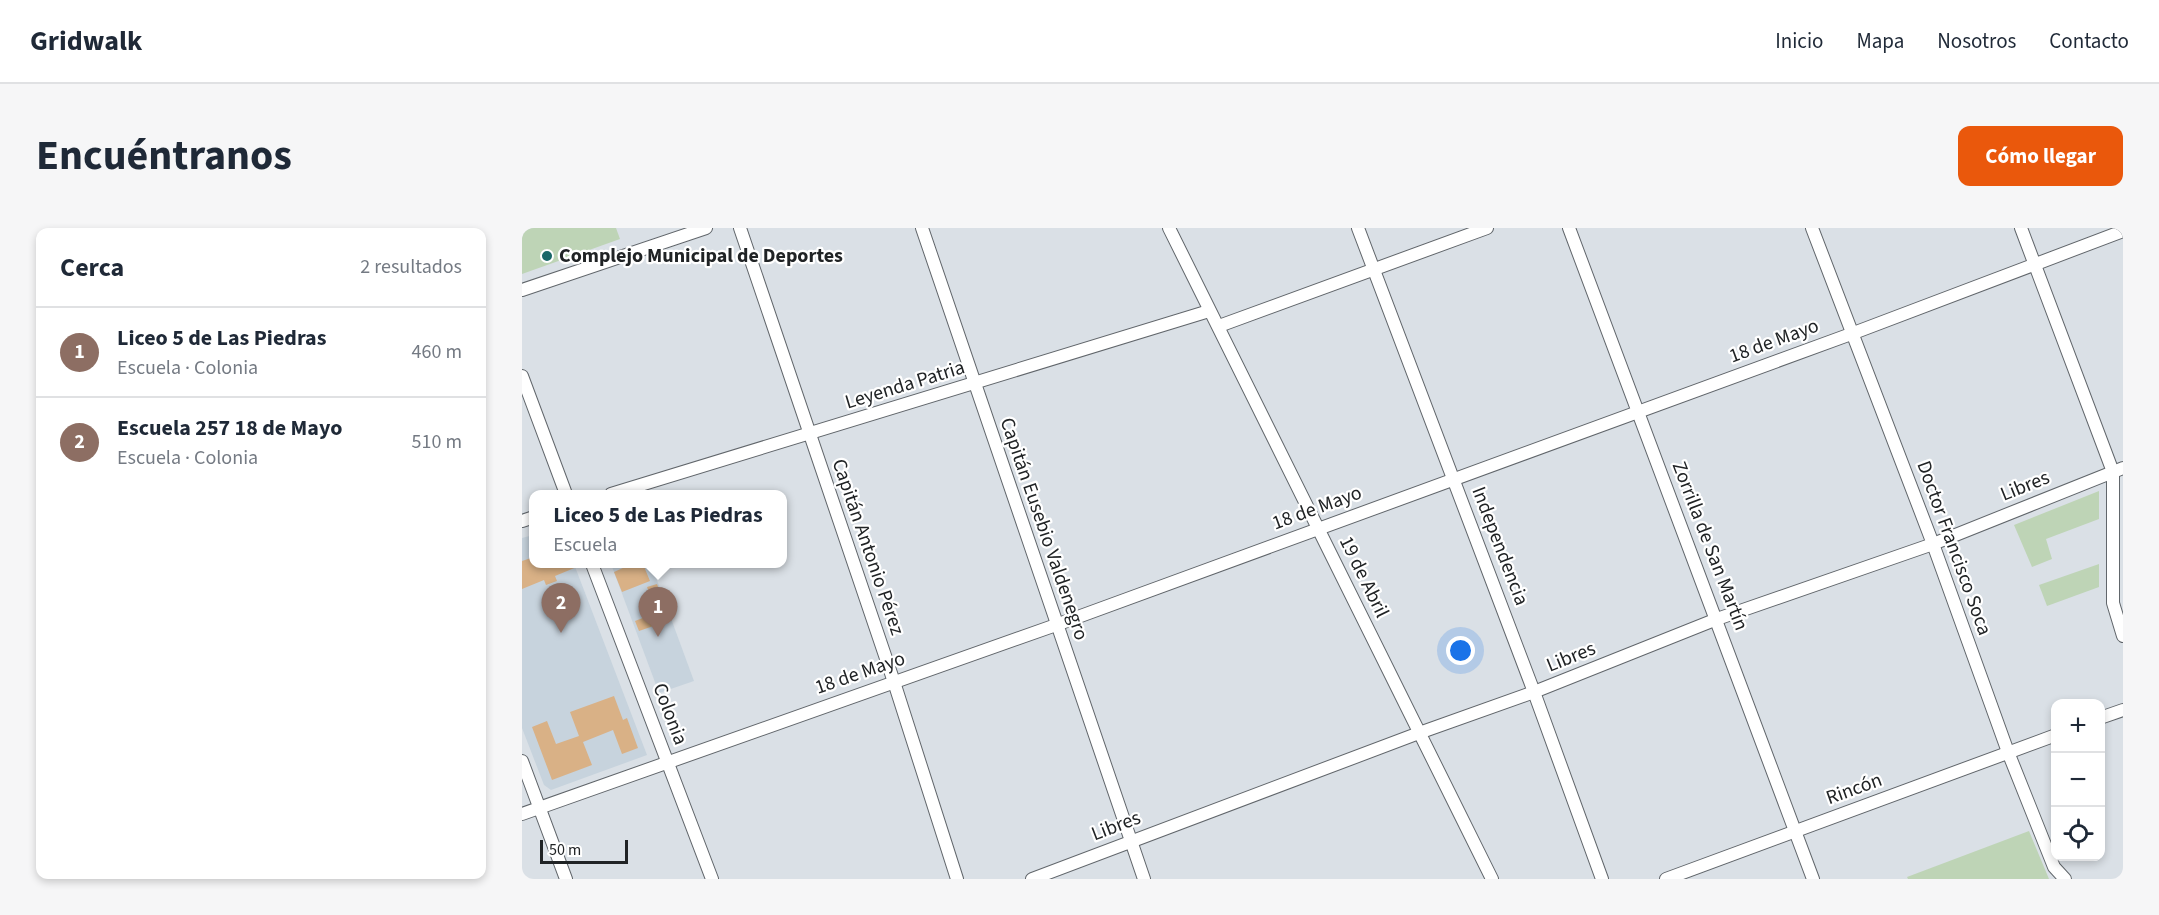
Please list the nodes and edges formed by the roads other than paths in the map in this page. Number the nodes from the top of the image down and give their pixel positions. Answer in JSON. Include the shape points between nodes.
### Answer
{"nodes":[{"id":1,"x":706,"y":228,"type":"edge"},
{"id":2,"x":740,"y":228,"type":"edge"},
{"id":3,"x":922,"y":228,"type":"edge"},
{"id":4,"x":1169,"y":228,"type":"edge"},
{"id":5,"x":1358,"y":228,"type":"edge"},
{"id":6,"x":1487,"y":228,"type":"edge"},
{"id":7,"x":1569,"y":228,"type":"edge"},
{"id":8,"x":1812,"y":228,"type":"edge"},
{"id":9,"x":2021,"y":228,"type":"edge"},
{"id":10,"x":2123,"y":231,"type":"edge"},
{"id":11,"x":2034,"y":263,"type":"junction"},
{"id":12,"x":1374,"y":270,"type":"junction"},
{"id":13,"x":522,"y":290,"type":"edge"},
{"id":14,"x":1209,"y":311,"type":"junction"},
{"id":15,"x":1219,"y":326,"type":"junction"},
{"id":16,"x":1851,"y":334,"type":"junction"},
{"id":17,"x":522,"y":376,"type":"edge"},
{"id":18,"x":974,"y":384,"type":"junction"},
{"id":19,"x":1638,"y":410,"type":"junction"},
{"id":20,"x":810,"y":435,"type":"junction"},
{"id":21,"x":2118,"y":470,"type":"edge"},
{"id":22,"x":1453,"y":478,"type":"junction"},
{"id":23,"x":564,"y":490,"type":"edge"},
{"id":24,"x":628,"y":490,"type":"edge"},
{"id":25,"x":1318,"y":528,"type":"junction"},
{"id":26,"x":1933,"y":544,"type":"junction"},
{"id":27,"x":594,"y":568,"type":"edge"},
{"id":28,"x":2118,"y":588,"type":"edge"},
{"id":29,"x":1717,"y":619,"type":"junction"},
{"id":30,"x":1056,"y":625,"type":"junction"},
{"id":31,"x":2123,"y":636,"type":"edge"},
{"id":32,"x":894,"y":682,"type":"junction"},
{"id":33,"x":1534,"y":692,"type":"junction"},
{"id":34,"x":2123,"y":710,"type":"edge"},
{"id":35,"x":2105,"y":716,"type":"edge"},
{"id":36,"x":1419,"y":733,"type":"junction"},
{"id":37,"x":2051,"y":736,"type":"edge"},
{"id":38,"x":2008,"y":752,"type":"junction"},
{"id":39,"x":522,"y":761,"type":"edge"},
{"id":40,"x":667,"y":763,"type":"junction"},
{"id":41,"x":540,"y":808,"type":"junction"},
{"id":42,"x":522,"y":814,"type":"edge"},
{"id":43,"x":1795,"y":831,"type":"junction"},
{"id":44,"x":1131,"y":841,"type":"junction"},
{"id":45,"x":566,"y":879,"type":"edge"},
{"id":46,"x":712,"y":879,"type":"edge"},
{"id":47,"x":957,"y":879,"type":"edge"},
{"id":48,"x":1032,"y":879,"type":"edge"},
{"id":49,"x":1144,"y":879,"type":"edge"},
{"id":50,"x":1492,"y":879,"type":"edge"},
{"id":51,"x":1602,"y":879,"type":"edge"},
{"id":52,"x":1666,"y":879,"type":"edge"},
{"id":53,"x":1813,"y":879,"type":"edge"},
{"id":54,"x":2064,"y":879,"type":"edge"}],
"edges":[{"from":1,"to":13,"type":"street"},
{"from":2,"to":20,"type":"street","name":"Capitán Antonio Pérez"},
{"from":3,"to":18,"type":"street","name":"Capitán Eusebio Valdenegro"},
{"from":4,"to":14,"type":"street","name":"19 de Abril"},
{"from":5,"to":12,"type":"street","name":"Independencia"},
{"from":6,"to":12,"type":"street"},
{"from":7,"to":19,"type":"street","name":"Zorrilla de San Martín"},
{"from":8,"to":16,"type":"street","name":"Doctor Francisco Soca"},
{"from":9,"to":11,"type":"street"},
{"from":10,"to":11,"type":"street","name":"18 de Mayo"},
{"from":11,"to":16,"type":"street","name":"18 de Mayo"},
{"from":11,"to":21,"type":"street"},
{"from":12,"to":15,"type":"street"},
{"from":12,"to":22,"type":"street","name":"Independencia"},
{"from":14,"to":15,"type":"street","name":"19 de Abril"},
{"from":14,"to":18,"type":"street","name":"Leyenda Patria"},
{"from":15,"to":25,"type":"street","name":"19 de Abril"},
{"from":16,"to":19,"type":"street","name":"18 de Mayo"},
{"from":16,"to":26,"type":"street","name":"Doctor Francisco Soca"},
{"from":17,"to":23,"type":"street"},
{"from":18,"to":20,"type":"street","name":"Leyenda Patria"},
{"from":18,"to":30,"type":"street","name":"Capitán Eusebio Valdenegro"},
{"from":19,"to":22,"type":"street","name":"18 de Mayo"},
{"from":19,"to":29,"type":"street","name":"Zorrilla de San Martín"},
{"from":20,"to":24,"type":"street","name":"Leyenda Patria"},
{"from":20,"to":32,"type":"street","name":"Capitán Antonio Pérez"},
{"from":21,"to":26,"type":"street","name":"Libres"},
{"from":21,"to":28,"type":"street"},
{"from":22,"to":25,"type":"street","name":"18 de Mayo"},
{"from":22,"to":33,"type":"street","name":"Independencia"},
{"from":25,"to":30,"type":"street","name":"18 de Mayo"},
{"from":25,"to":36,"type":"street","name":"19 de Abril"},
{"from":26,"to":29,"type":"street","name":"Libres"},
{"from":26,"to":38,"type":"street","name":"Doctor Francisco Soca"},
{"from":27,"to":40,"type":"street","name":"Colonia"},
{"from":28,"to":31,"type":"street","via":[[2113,603]]},
{"from":29,"to":33,"type":"street","name":"Libres"},
{"from":29,"to":43,"type":"street","name":"Zorrilla de San Martín"},
{"from":30,"to":32,"type":"street","name":"18 de Mayo"},
{"from":30,"to":44,"type":"street","name":"Capitán Eusebio Valdenegro"},
{"from":32,"to":40,"type":"street","name":"18 de Mayo"},
{"from":32,"to":47,"type":"street","name":"Capitán Antonio Pérez"},
{"from":33,"to":36,"type":"street","name":"Libres"},
{"from":33,"to":51,"type":"street","name":"Independencia"},
{"from":34,"to":35,"type":"street"},
{"from":36,"to":44,"type":"street","name":"Libres"},
{"from":36,"to":50,"type":"street","name":"19 de Abril"},
{"from":37,"to":38,"type":"street","name":"Rincón"},
{"from":38,"to":43,"type":"street","name":"Rincón"},
{"from":38,"to":54,"type":"street","name":"Doctor Francisco Soca","via":[[2054,867]]},
{"from":39,"to":41,"type":"street"},
{"from":40,"to":41,"type":"street","name":"18 de Mayo"},
{"from":40,"to":46,"type":"street","name":"Colonia"},
{"from":41,"to":42,"type":"street","name":"18 de Mayo"},
{"from":41,"to":45,"type":"street"},
{"from":43,"to":52,"type":"street","name":"Rincón"},
{"from":43,"to":53,"type":"street","name":"Zorrilla de San Martín"},
{"from":44,"to":48,"type":"street","name":"Libres"},
{"from":44,"to":49,"type":"street","name":"Capitán Eusebio Valdenegro"}]}
